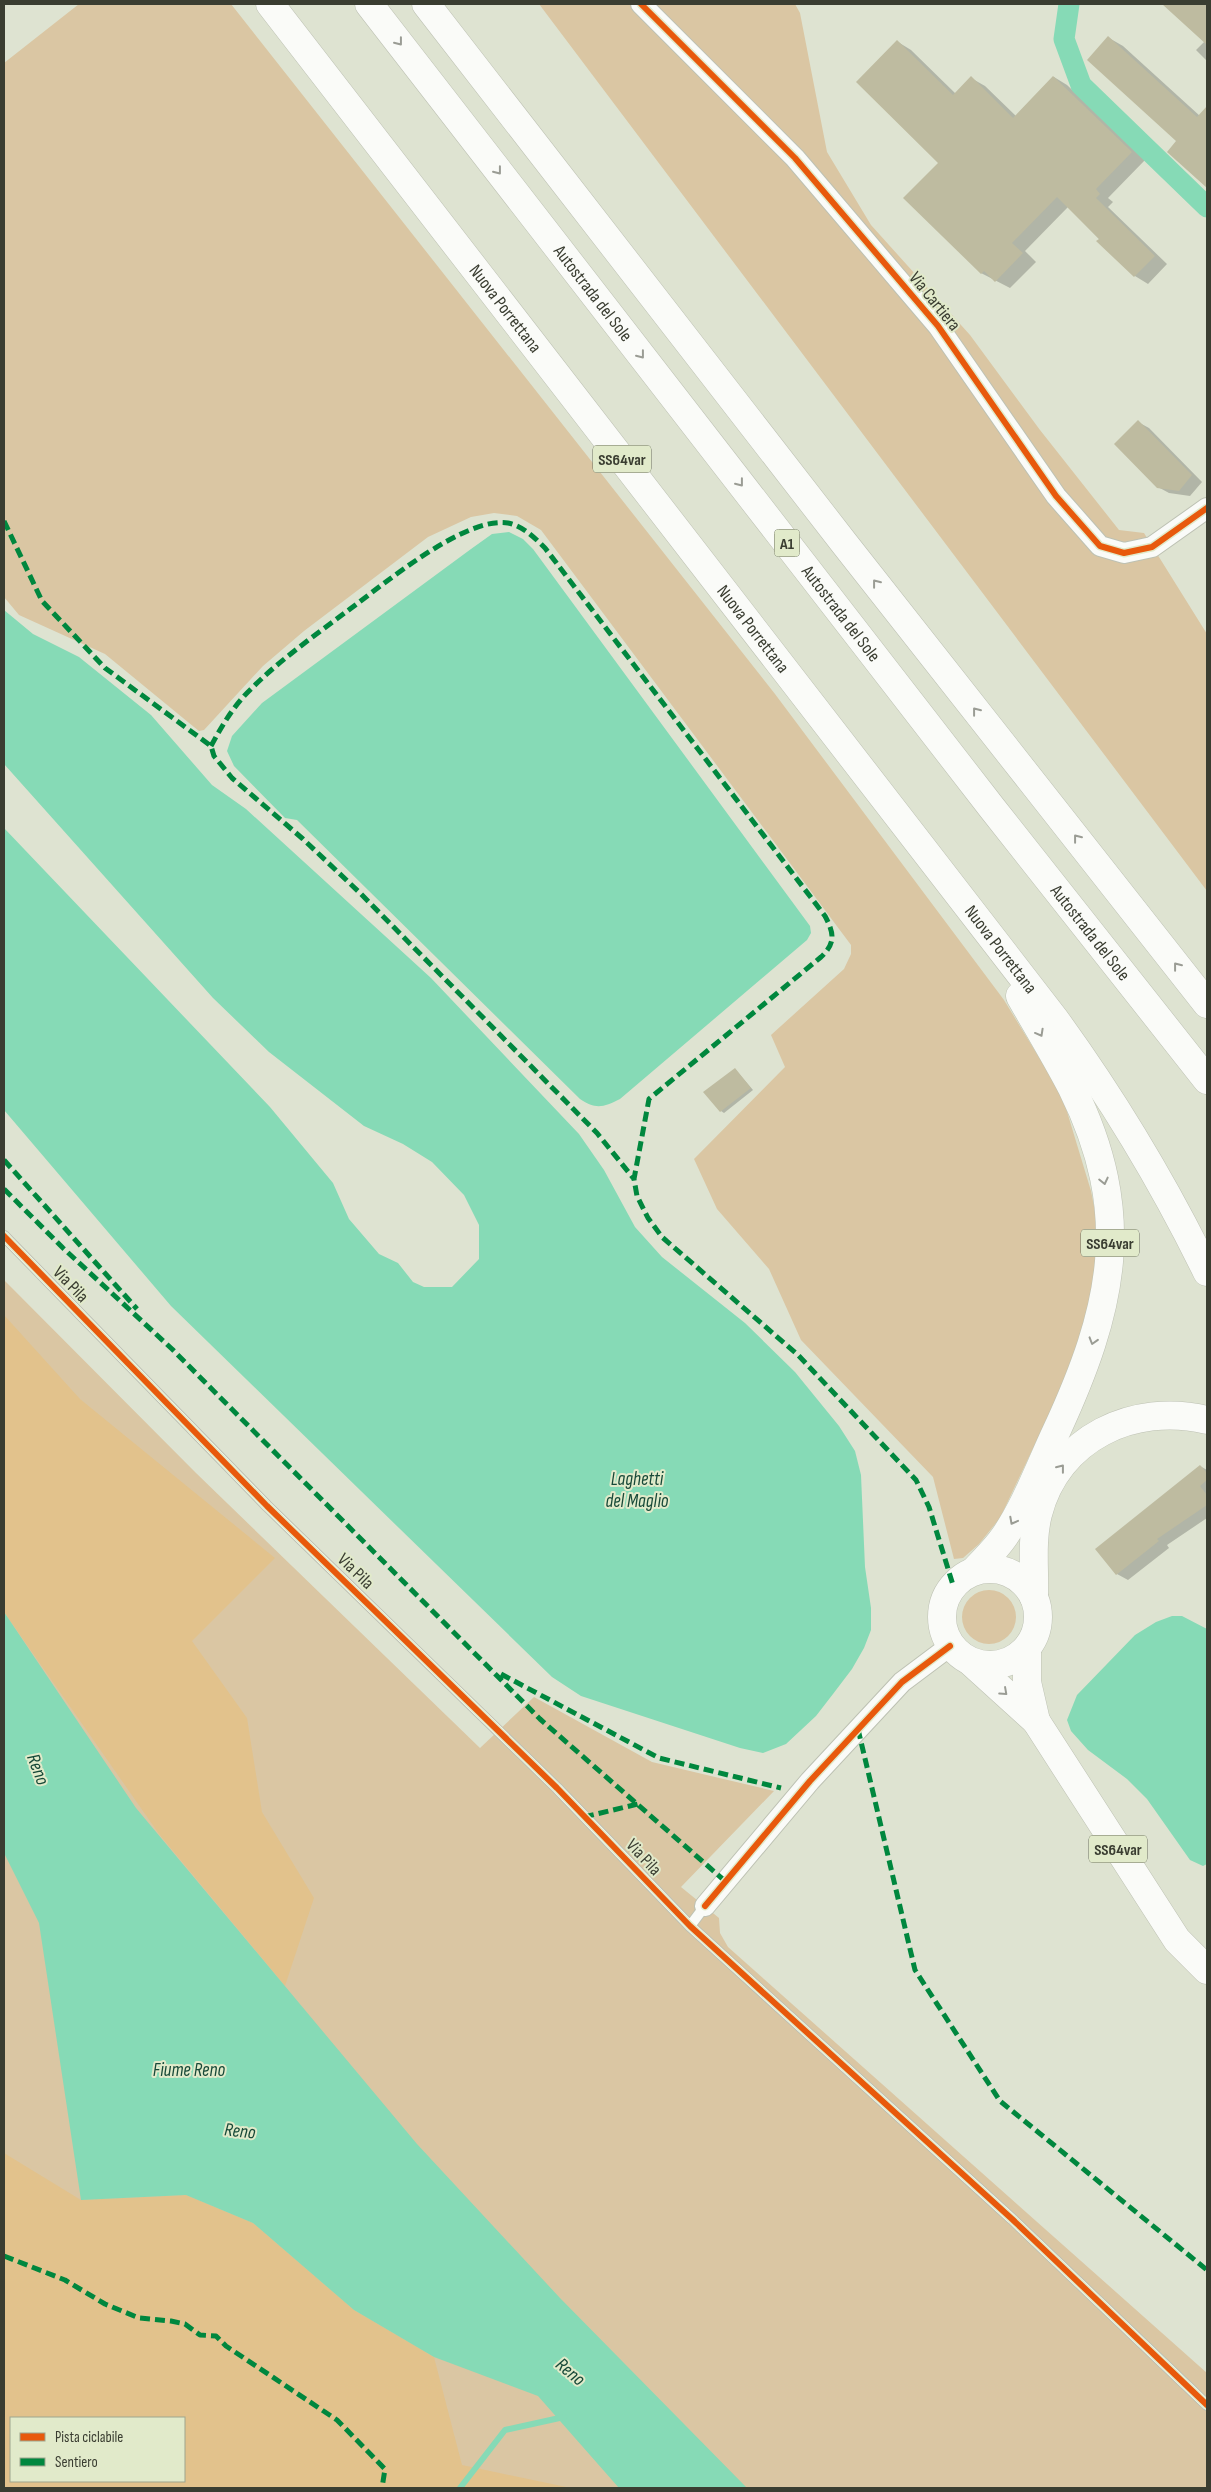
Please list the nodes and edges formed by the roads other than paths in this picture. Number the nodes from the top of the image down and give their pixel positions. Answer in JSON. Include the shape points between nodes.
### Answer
{"nodes":[{"id":1,"x":270,"y":4,"type":"edge"},
{"id":2,"x":369,"y":4,"type":"edge"},
{"id":3,"x":426,"y":4,"type":"edge"},
{"id":4,"x":641,"y":4,"type":"edge"},
{"id":5,"x":1207,"y":508,"type":"edge"},
{"id":6,"x":974,"y":914,"type":"junction"},
{"id":7,"x":1207,"y":1004,"type":"edge"},
{"id":8,"x":1207,"y":1080,"type":"edge"},
{"id":9,"x":4,"y":1236,"type":"edge"},
{"id":10,"x":1207,"y":1272,"type":"edge"},
{"id":11,"x":1207,"y":1420,"type":"edge"},
{"id":12,"x":974,"y":1571,"type":"junction"},
{"id":13,"x":1034,"y":1597,"type":"junction"},
{"id":14,"x":950,"y":1646,"type":"junction"},
{"id":15,"x":1028,"y":1648,"type":"junction"},
{"id":16,"x":972,"y":1663,"type":"junction"},
{"id":17,"x":1036,"y":1721,"type":"junction"},
{"id":18,"x":705,"y":1906,"type":"joint"},
{"id":19,"x":690,"y":1926,"type":"junction"},
{"id":20,"x":1207,"y":1970,"type":"edge"},
{"id":21,"x":1207,"y":2405,"type":"edge"}],
"edges":[{"from":1,"to":6,"type":"highway","name":"Nuova Porrettana","number":"SS64var"},
{"from":2,"to":8,"type":"highway","name":"Autostrada del Sole","number":"A1","one_way":true},
{"from":7,"to":3,"type":"highway","one_way":true},
{"from":4,"to":5,"type":"street","name":"Via Cartiera","via":[[795,158],[938,326],[1056,496],[1100,546],[1124,553],[1152,547]]},
{"from":6,"to":10,"type":"highway","name":"Nuova Porrettana","number":"SS64var","via":[[1101,1083],[1146,1157]]},
{"from":6,"to":12,"type":"highway","number":"SS64var","one_way":true,"via":[[1072,1088],[1105,1183],[1110,1243],[1101,1315],[1081,1377],[1012,1523],[995,1549]]},
{"from":9,"to":19,"type":"lane","name":"Via Pila","via":[[267,1506],[557,1788]]},
{"from":13,"to":11,"type":"highway","number":"SS64var","one_way":true,"via":[[1037,1516],[1044,1494],[1073,1453],[1092,1437],[1116,1424],[1142,1416],[1168,1415]]},
{"from":12,"to":13,"type":"highway","via":[[1002,1570],[1021,1580]]},
{"from":12,"to":14,"type":"highway","number":"SS64var","via":[[954,1584],[942,1608],[941,1621]]},
{"from":13,"to":15,"type":"highway","number":"SS64var","via":[[1038,1623]]},
{"from":14,"to":16,"type":"highway","number":"SS64var"},
{"from":14,"to":18,"type":"street","via":[[902,1682],[810,1780]]},
{"from":15,"to":16,"type":"highway","via":[[1002,1664]]},
{"from":15,"to":17,"type":"highway","number":"SS64var","via":[[1027,1682]]},
{"from":16,"to":17,"type":"highway","number":"SS64var","one_way":true},
{"from":17,"to":20,"type":"highway","number":"SS64var","via":[[1176,1940]]},
{"from":18,"to":19,"type":"lane"},
{"from":19,"to":21,"type":"lane","name":"Via Pila","via":[[1012,2219]]}]}
